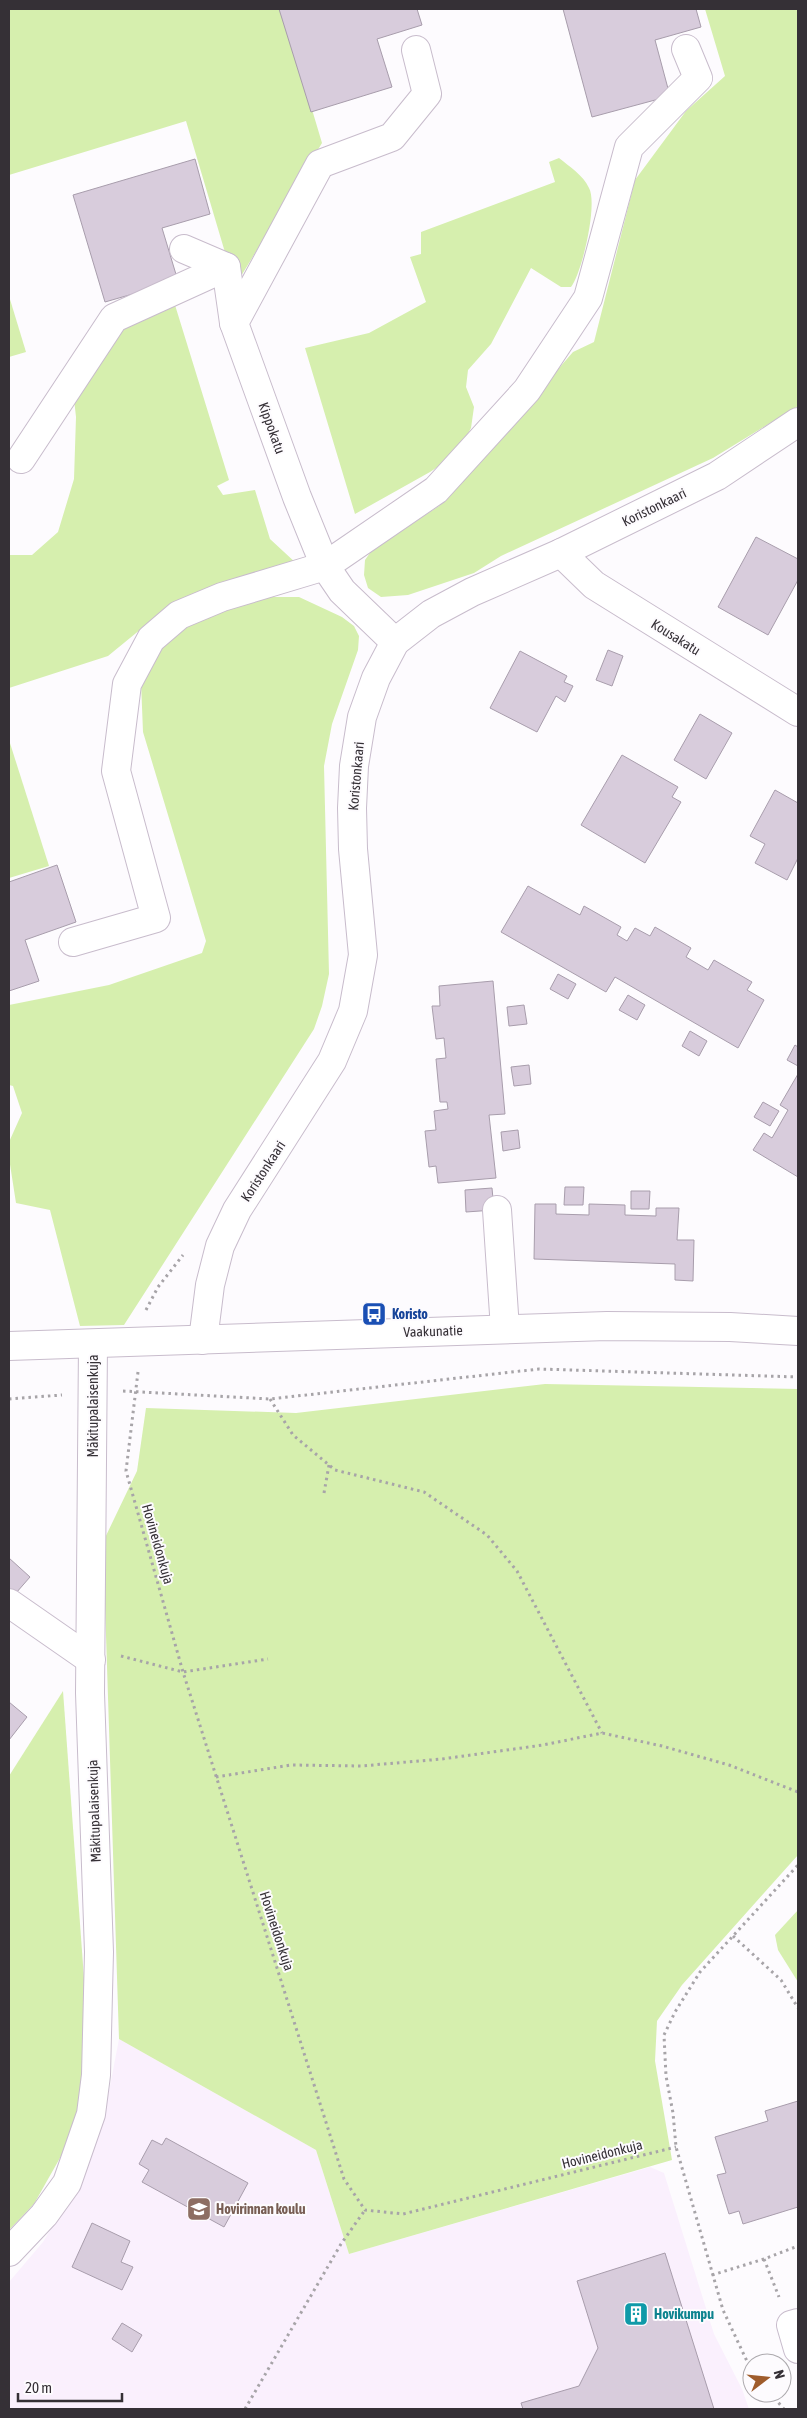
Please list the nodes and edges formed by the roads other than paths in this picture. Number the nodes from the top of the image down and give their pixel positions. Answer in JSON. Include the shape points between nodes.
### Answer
{"nodes":[{"id":1,"x":686,"y":49,"type":"dead end"},
{"id":2,"x":416,"y":50,"type":"dead end"},
{"id":3,"x":184,"y":249,"type":"dead end"},
{"id":4,"x":226,"y":267,"type":"junction"},
{"id":5,"x":234,"y":323,"type":"junction"},
{"id":6,"x":798,"y":422,"type":"edge"},
{"id":7,"x":21,"y":459,"type":"dead end"},
{"id":8,"x":561,"y":553,"type":"junction"},
{"id":9,"x":325,"y":566,"type":"junction"},
{"id":10,"x":395,"y":642,"type":"junction"},
{"id":11,"x":798,"y":712,"type":"edge"},
{"id":12,"x":73,"y":942,"type":"dead end"},
{"id":13,"x":497,"y":1210,"type":"dead end"},
{"id":14,"x":505,"y":1329,"type":"junction"},
{"id":15,"x":798,"y":1331,"type":"edge"},
{"id":16,"x":203,"y":1340,"type":"junction"},
{"id":17,"x":93,"y":1344,"type":"junction"},
{"id":18,"x":9,"y":1346,"type":"edge"},
{"id":19,"x":9,"y":1603,"type":"edge"},
{"id":20,"x":91,"y":1654,"type":"junction"},
{"id":21,"x":9,"y":2252,"type":"edge"}],
"edges":[{"from":1,"to":9,"type":"street","via":[[698,78],[630,147],[588,298],[528,390],[436,490]]},
{"from":2,"to":5,"type":"street","via":[[428,94],[392,137],[320,164]]},
{"from":3,"to":4,"type":"street"},
{"from":4,"to":5,"type":"street","name":"Kippokatu"},
{"from":4,"to":7,"type":"street","via":[[114,318]]},
{"from":5,"to":9,"type":"street","name":"Kippokatu"},
{"from":6,"to":8,"type":"street","name":"Koristonkaari","via":[[717,476]]},
{"from":8,"to":10,"type":"street","name":"Koristonkaari","via":[[472,592],[431,614]]},
{"from":8,"to":11,"type":"street","name":"Kousakatu","via":[[594,585]]},
{"from":9,"to":10,"type":"street","name":"Kippokatu","via":[[342,591]]},
{"from":9,"to":12,"type":"street","via":[[222,597],[180,615],[151,638],[127,684],[116,771],[156,918]]},
{"from":10,"to":16,"type":"street","name":"Koristonkaari","via":[[376,678],[362,717],[354,766],[352,849],[363,955],[353,1011],[332,1061],[237,1210],[220,1246],[210,1285]]},
{"from":13,"to":14,"type":"street"},
{"from":14,"to":15,"type":"street","name":"Vaakunatie","via":[[607,1326]]},
{"from":14,"to":16,"type":"street","name":"Vaakunatie"},
{"from":16,"to":17,"type":"street","name":"Vaakunatie"},
{"from":17,"to":18,"type":"street","name":"Vaakunatie"},
{"from":17,"to":20,"type":"street","name":"Mäkitupalaisenkuja"},
{"from":19,"to":20,"type":"street"},
{"from":20,"to":21,"type":"street","name":"Mäkitupalaisenkuja","via":[[99,2033],[91,2114],[66,2184],[44,2215]]}]}
